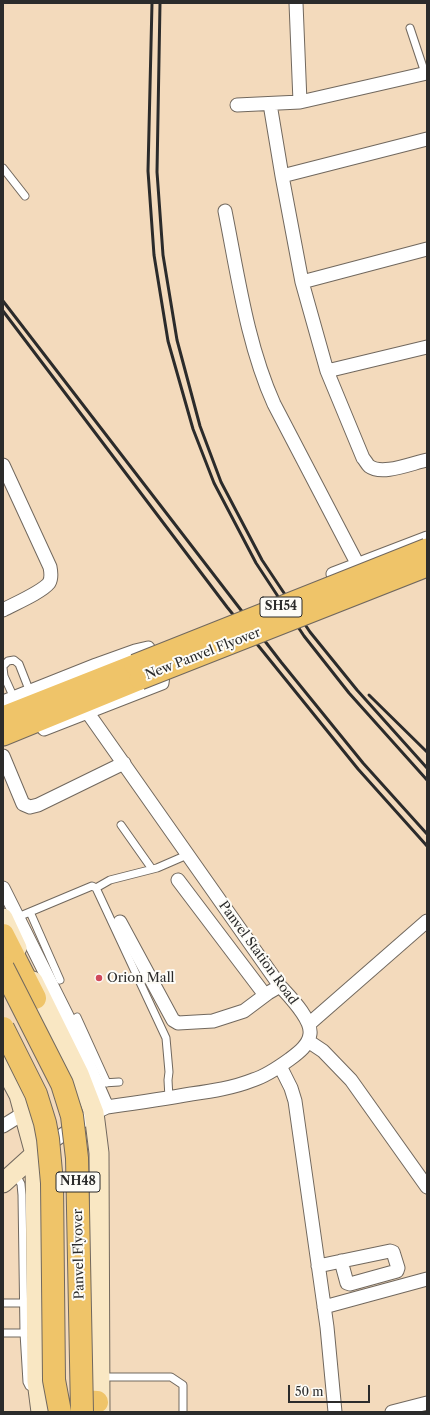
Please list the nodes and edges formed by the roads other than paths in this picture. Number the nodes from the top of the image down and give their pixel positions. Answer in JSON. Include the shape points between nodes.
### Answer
{"nodes":[{"id":1,"x":296,"y":3,"type":"edge"},
{"id":2,"x":410,"y":28,"type":"dead end"},
{"id":3,"x":426,"y":73,"type":"edge"},
{"id":4,"x":300,"y":102,"type":"junction"},
{"id":5,"x":270,"y":104,"type":"junction"},
{"id":6,"x":237,"y":105,"type":"dead end"},
{"id":7,"x":427,"y":139,"type":"edge"},
{"id":8,"x":3,"y":168,"type":"edge"},
{"id":9,"x":282,"y":176,"type":"junction"},
{"id":10,"x":25,"y":196,"type":"dead end"},
{"id":11,"x":226,"y":211,"type":"dead end"},
{"id":12,"x":427,"y":249,"type":"edge"},
{"id":13,"x":302,"y":282,"type":"junction"},
{"id":14,"x":427,"y":346,"type":"edge"},
{"id":15,"x":327,"y":371,"type":"junction"},
{"id":16,"x":427,"y":460,"type":"edge"},
{"id":17,"x":3,"y":465,"type":"edge"},
{"id":18,"x":427,"y":538,"type":"edge"},
{"id":19,"x":427,"y":549,"type":"edge"},
{"id":20,"x":358,"y":565,"type":"junction"},
{"id":21,"x":427,"y":566,"type":"edge"},
{"id":22,"x":334,"y":574,"type":"dead end"},
{"id":23,"x":3,"y":610,"type":"edge"},
{"id":24,"x":3,"y":667,"type":"edge"},
{"id":25,"x":137,"y":672,"type":"junction"},
{"id":26,"x":30,"y":692,"type":"junction"},
{"id":27,"x":9,"y":700,"type":"edge"},
{"id":28,"x":88,"y":713,"type":"junction"},
{"id":29,"x":3,"y":717,"type":"edge"},
{"id":30,"x":3,"y":735,"type":"edge"},
{"id":31,"x":3,"y":744,"type":"edge"},
{"id":32,"x":3,"y":756,"type":"edge"},
{"id":33,"x":124,"y":763,"type":"junction"},
{"id":34,"x":121,"y":826,"type":"dead end"},
{"id":35,"x":187,"y":855,"type":"junction"},
{"id":36,"x":195,"y":866,"type":"junction"},
{"id":37,"x":152,"y":869,"type":"junction"},
{"id":38,"x":3,"y":888,"type":"edge"},
{"id":39,"x":96,"y":888,"type":"junction"},
{"id":40,"x":17,"y":916,"type":"edge"},
{"id":41,"x":427,"y":921,"type":"edge"},
{"id":42,"x":120,"y":922,"type":"dead end"},
{"id":43,"x":3,"y":935,"type":"edge"},
{"id":44,"x":3,"y":968,"type":"edge"},
{"id":45,"x":60,"y":980,"type":"dead end"},
{"id":46,"x":280,"y":986,"type":"junction"},
{"id":47,"x":265,"y":995,"type":"junction"},
{"id":48,"x":3,"y":996,"type":"edge"},
{"id":49,"x":77,"y":1017,"type":"dead end"},
{"id":50,"x":308,"y":1024,"type":"junction"},
{"id":51,"x":3,"y":1028,"type":"edge"},
{"id":52,"x":308,"y":1041,"type":"junction"},
{"id":53,"x":3,"y":1065,"type":"edge"},
{"id":54,"x":280,"y":1066,"type":"junction"},
{"id":55,"x":119,"y":1082,"type":"dead end"},
{"id":56,"x":102,"y":1083,"type":"junction"},
{"id":57,"x":169,"y":1098,"type":"junction"},
{"id":58,"x":100,"y":1110,"type":"junction"},
{"id":59,"x":24,"y":1113,"type":"junction"},
{"id":60,"x":3,"y":1126,"type":"edge"},
{"id":61,"x":35,"y":1154,"type":"junction"},
{"id":62,"x":9,"y":1178,"type":"edge"},
{"id":63,"x":427,"y":1187,"type":"edge"},
{"id":64,"x":341,"y":1261,"type":"dead end"},
{"id":65,"x":318,"y":1266,"type":"junction"},
{"id":66,"x":427,"y":1279,"type":"edge"},
{"id":67,"x":3,"y":1303,"type":"edge"},
{"id":68,"x":30,"y":1303,"type":"junction"},
{"id":69,"x":324,"y":1307,"type":"junction"},
{"id":70,"x":3,"y":1333,"type":"edge"},
{"id":71,"x":30,"y":1333,"type":"junction"},
{"id":72,"x":100,"y":1377,"type":"junction"},
{"id":73,"x":77,"y":1379,"type":"dead end"},
{"id":74,"x":61,"y":1380,"type":"dead end"},
{"id":75,"x":38,"y":1386,"type":"junction"},
{"id":76,"x":427,"y":1403,"type":"edge"},
{"id":77,"x":88,"y":1409,"type":"edge"},
{"id":78,"x":41,"y":1412,"type":"edge"},
{"id":79,"x":60,"y":1412,"type":"edge"},
{"id":80,"x":183,"y":1412,"type":"edge"},
{"id":81,"x":335,"y":1412,"type":"edge"},
{"id":82,"x":392,"y":1412,"type":"edge"}],
"edges":[{"from":1,"to":4,"type":"street"},
{"from":2,"to":3,"type":"lane"},
{"from":3,"to":4,"type":"street"},
{"from":4,"to":5,"type":"street"},
{"from":5,"to":6,"type":"street"},
{"from":5,"to":9,"type":"street"},
{"from":7,"to":9,"type":"street"},
{"from":8,"to":10,"type":"lane"},
{"from":9,"to":13,"type":"street"},
{"from":11,"to":20,"type":"street","via":[[250,332],[265,384]]},
{"from":12,"to":13,"type":"street"},
{"from":13,"to":15,"type":"street"},
{"from":14,"to":15,"type":"street"},
{"from":15,"to":16,"type":"street","via":[[363,458],[369,466],[378,470],[390,469]]},
{"from":17,"to":23,"type":"street","via":[[50,567],[51,575],[50,582],[44,588]]},
{"from":18,"to":20,"type":"street"},
{"from":19,"to":25,"type":"main road","name":"New Panvel Flyover","number":"SH54","bridge":true},
{"from":20,"to":22,"type":"street"},
{"from":21,"to":25,"type":"main road","name":"New Panvel Flyover","number":"SH54","bridge":true},
{"from":24,"to":26,"type":"lane","via":[[8,661],[14,660],[19,664]]},
{"from":24,"to":27,"type":"lane"},
{"from":25,"to":29,"type":"main road","name":"New Panvel Flyover","number":"SH54"},
{"from":25,"to":30,"type":"main road","name":"New Panvel Flyover","number":"SH54"},
{"from":26,"to":27,"type":"street"},
{"from":26,"to":28,"type":"street","via":[[148,648],[163,675],[162,683]]},
{"from":28,"to":31,"type":"street"},
{"from":28,"to":33,"type":"street","name":"Panvel Station Road"},
{"from":32,"to":33,"type":"street","via":[[23,804],[30,807]]},
{"from":33,"to":35,"type":"street","name":"Panvel Station Road"},
{"from":34,"to":37,"type":"lane"},
{"from":35,"to":36,"type":"street","name":"Panvel Station Road"},
{"from":35,"to":37,"type":"lane"},
{"from":36,"to":46,"type":"street","name":"Panvel Station Road"},
{"from":36,"to":47,"type":"street","via":[[176,882]]},
{"from":37,"to":39,"type":"lane","via":[[110,880]]},
{"from":38,"to":40,"type":"street"},
{"from":39,"to":40,"type":"lane","via":[[92,886]]},
{"from":39,"to":57,"type":"lane","via":[[166,1038]]},
{"from":40,"to":45,"type":"lane"},
{"from":40,"to":56,"type":"street"},
{"from":40,"to":58,"type":"street","via":[[79,1074]]},
{"from":41,"to":50,"type":"street"},
{"from":42,"to":47,"type":"street","via":[[178,1023],[213,1021],[244,1011]]},
{"from":43,"to":77,"type":"highway","via":[[73,1080],[83,1114],[90,1176]]},
{"from":44,"to":77,"type":"highway","name":"Panvel Flyover","number":"NH48","bridge":true,"via":[[62,1084],[72,1116],[78,1182]]},
{"from":46,"to":47,"type":"street"},
{"from":46,"to":50,"type":"street","name":"Panvel Station Road"},
{"from":48,"to":77,"type":"highway","name":"Panvel Flyover","number":"NH48","via":[[50,1089],[59,1119]]},
{"from":49,"to":56,"type":"lane"},
{"from":50,"to":52,"type":"street","via":[[311,1034]]},
{"from":51,"to":79,"type":"highway","bridge":true,"via":[[36,1094],[48,1139],[52,1183],[54,1380]]},
{"from":52,"to":54,"type":"street","via":[[304,1048]]},
{"from":52,"to":63,"type":"street","via":[[323,1051],[351,1080]]},
{"from":53,"to":59,"type":"street","via":[[19,1095]]},
{"from":54,"to":57,"type":"street","via":[[254,1080],[230,1088]]},
{"from":54,"to":65,"type":"street","via":[[295,1102]]},
{"from":55,"to":56,"type":"lane"},
{"from":56,"to":58,"type":"street"},
{"from":57,"to":58,"type":"street"},
{"from":58,"to":61,"type":"street"},
{"from":58,"to":72,"type":"street"},
{"from":59,"to":60,"type":"street"},
{"from":59,"to":61,"type":"street"},
{"from":61,"to":62,"type":"street"},
{"from":61,"to":68,"type":"street"},
{"from":62,"to":68,"type":"lane","via":[[21,1184]]},
{"from":64,"to":65,"type":"street"},
{"from":65,"to":69,"type":"street"},
{"from":66,"to":69,"type":"street"},
{"from":67,"to":68,"type":"lane"},
{"from":68,"to":71,"type":"street"},
{"from":69,"to":81,"type":"street"},
{"from":70,"to":71,"type":"lane"},
{"from":71,"to":75,"type":"street"},
{"from":72,"to":73,"type":"lane"},
{"from":72,"to":77,"type":"street"},
{"from":72,"to":80,"type":"lane","via":[[171,1377],[183,1385]]},
{"from":74,"to":75,"type":"lane"},
{"from":75,"to":78,"type":"street"},
{"from":76,"to":82,"type":"street"}]}
